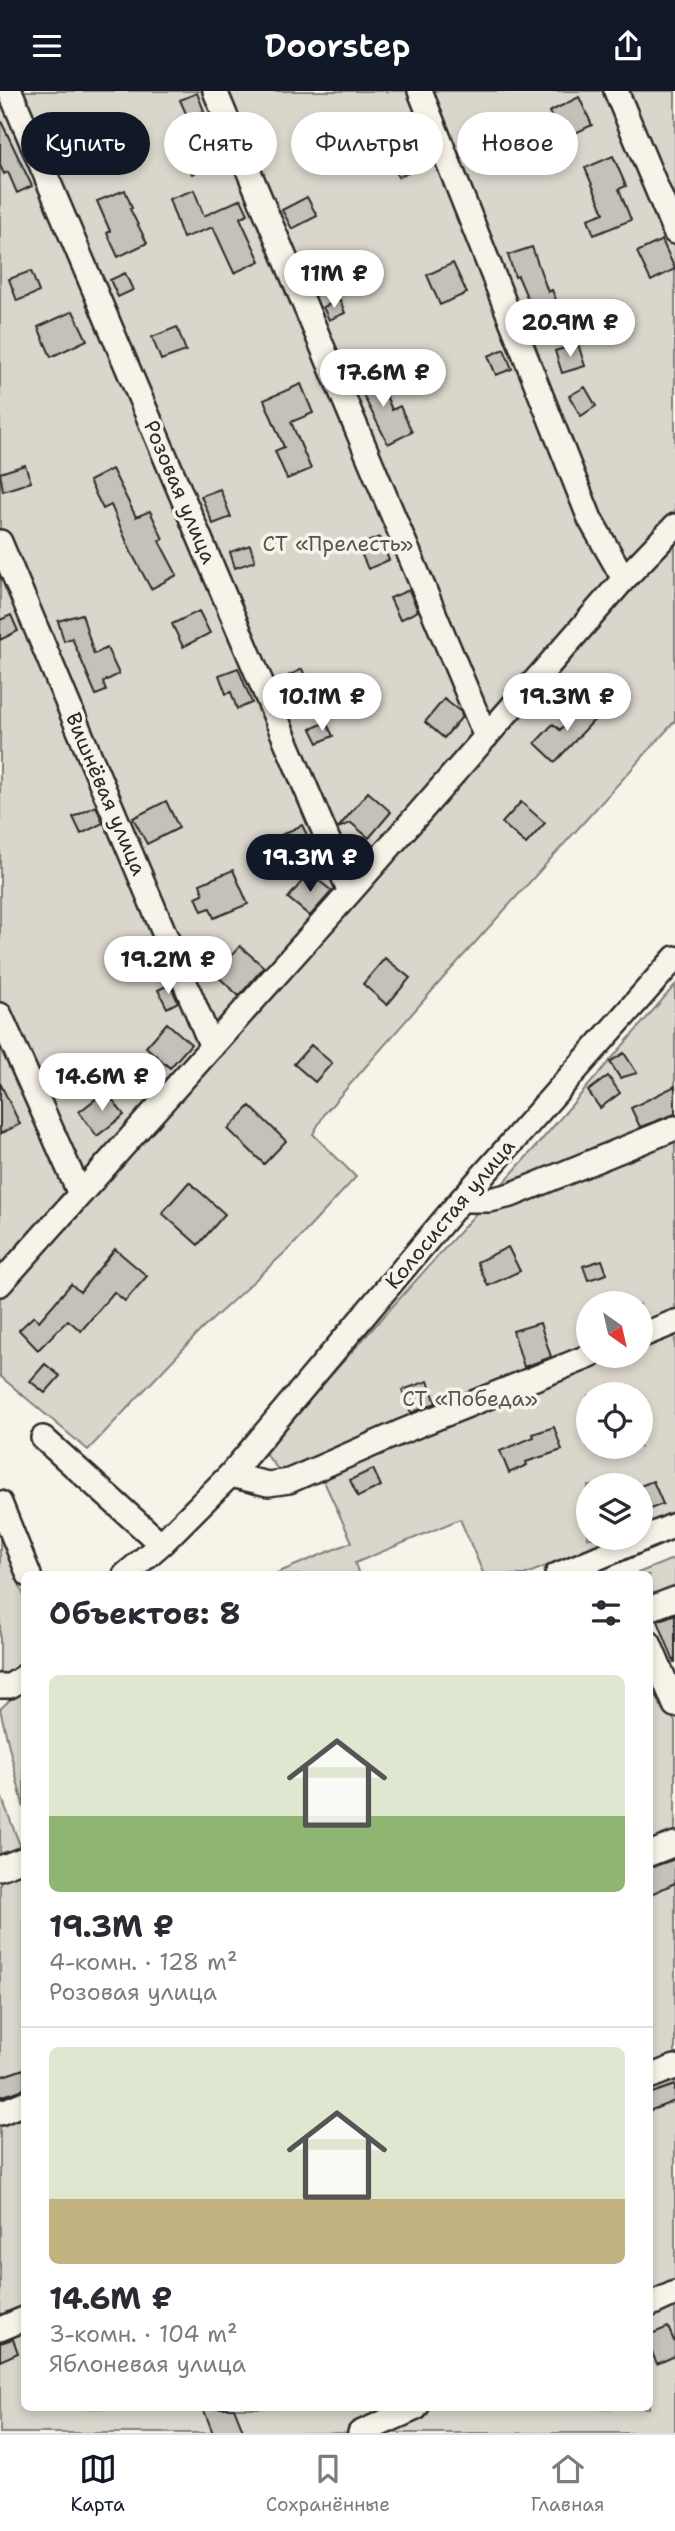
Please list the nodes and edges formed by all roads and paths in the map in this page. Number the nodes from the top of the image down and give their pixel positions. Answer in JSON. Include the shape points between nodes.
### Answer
{"nodes":[{"id":1,"x":10,"y":91,"type":"edge"},
{"id":2,"x":215,"y":91,"type":"edge"},
{"id":3,"x":419,"y":91,"type":"edge"},
{"id":4,"x":616,"y":91,"type":"edge"},
{"id":5,"x":675,"y":232,"type":"edge"},
{"id":6,"x":675,"y":526,"type":"edge"},
{"id":7,"x":0,"y":542,"type":"edge"},
{"id":8,"x":624,"y":579,"type":"junction"},
{"id":9,"x":486,"y":737,"type":"junction"},
{"id":10,"x":350,"y":892,"type":"junction"},
{"id":11,"x":675,"y":958,"type":"edge"},
{"id":12,"x":0,"y":1015,"type":"edge"},
{"id":13,"x":212,"y":1047,"type":"junction"},
{"id":14,"x":675,"y":1128,"type":"edge"},
{"id":15,"x":80,"y":1194,"type":"junction"},
{"id":16,"x":461,"y":1200,"type":"junction"},
{"id":17,"x":0,"y":1283,"type":"edge"},
{"id":18,"x":675,"y":1322,"type":"edge"},
{"id":19,"x":653,"y":1331,"type":"edge"},
{"id":20,"x":576,"y":1362,"type":"edge"},
{"id":21,"x":43,"y":1438,"type":"dead end"},
{"id":22,"x":225,"y":1480,"type":"junction"},
{"id":23,"x":0,"y":1503,"type":"edge"},
{"id":24,"x":675,"y":1525,"type":"edge"},
{"id":25,"x":161,"y":1543,"type":"junction"},
{"id":26,"x":27,"y":1571,"type":"edge"},
{"id":27,"x":130,"y":1571,"type":"edge"},
{"id":28,"x":566,"y":1571,"type":"edge"},
{"id":29,"x":675,"y":1599,"type":"edge"},
{"id":30,"x":653,"y":1607,"type":"edge"},
{"id":31,"x":653,"y":1653,"type":"edge"},
{"id":32,"x":21,"y":1679,"type":"edge"},
{"id":33,"x":0,"y":1686,"type":"edge"},
{"id":34,"x":675,"y":1705,"type":"edge"},
{"id":35,"x":675,"y":1844,"type":"edge"},
{"id":36,"x":653,"y":1852,"type":"edge"},
{"id":37,"x":21,"y":1860,"type":"edge"},
{"id":38,"x":0,"y":1868,"type":"edge"},
{"id":39,"x":675,"y":2067,"type":"edge"},
{"id":40,"x":653,"y":2075,"type":"edge"},
{"id":41,"x":21,"y":2104,"type":"edge"},
{"id":42,"x":0,"y":2113,"type":"edge"},
{"id":43,"x":675,"y":2293,"type":"edge"},
{"id":44,"x":653,"y":2303,"type":"edge"},
{"id":45,"x":21,"y":2320,"type":"edge"},
{"id":46,"x":0,"y":2329,"type":"edge"},
{"id":47,"x":409,"y":2411,"type":"edge"},
{"id":48,"x":359,"y":2433,"type":"edge"}],
"edges":[{"from":1,"to":10,"type":"street","name":"Розовая улица"},
{"from":2,"to":9,"type":"street"},
{"from":3,"to":8,"type":"street","via":[[590,519]]},
{"from":4,"to":5,"type":"street"},
{"from":6,"to":8,"type":"street"},
{"from":7,"to":13,"type":"street","name":"Вишнёвая улица"},
{"from":8,"to":9,"type":"street"},
{"from":9,"to":10,"type":"street"},
{"from":10,"to":13,"type":"street"},
{"from":11,"to":16,"type":"street","name":"Колосистая улица"},
{"from":12,"to":15,"type":"street"},
{"from":13,"to":15,"type":"street"},
{"from":14,"to":16,"type":"street","via":[[511,1195]]},
{"from":15,"to":17,"type":"street"},
{"from":16,"to":22,"type":"street","name":"Колосистая улица"},
{"from":18,"to":19,"type":"street"},
{"from":20,"to":22,"type":"street","via":[[289,1481]]},
{"from":21,"to":25,"type":"street"},
{"from":22,"to":25,"type":"street","name":"Колосистая улица"},
{"from":23,"to":26,"type":"street"},
{"from":24,"to":28,"type":"street"},
{"from":25,"to":27,"type":"street","name":"Колосистая улица"},
{"from":29,"to":30,"type":"street"},
{"from":31,"to":34,"type":"street"},
{"from":32,"to":33,"type":"street"},
{"from":35,"to":36,"type":"street"},
{"from":37,"to":38,"type":"street"},
{"from":39,"to":40,"type":"street"},
{"from":41,"to":42,"type":"street"},
{"from":43,"to":44,"type":"street"},
{"from":45,"to":46,"type":"street"},
{"from":47,"to":48,"type":"street"}]}
